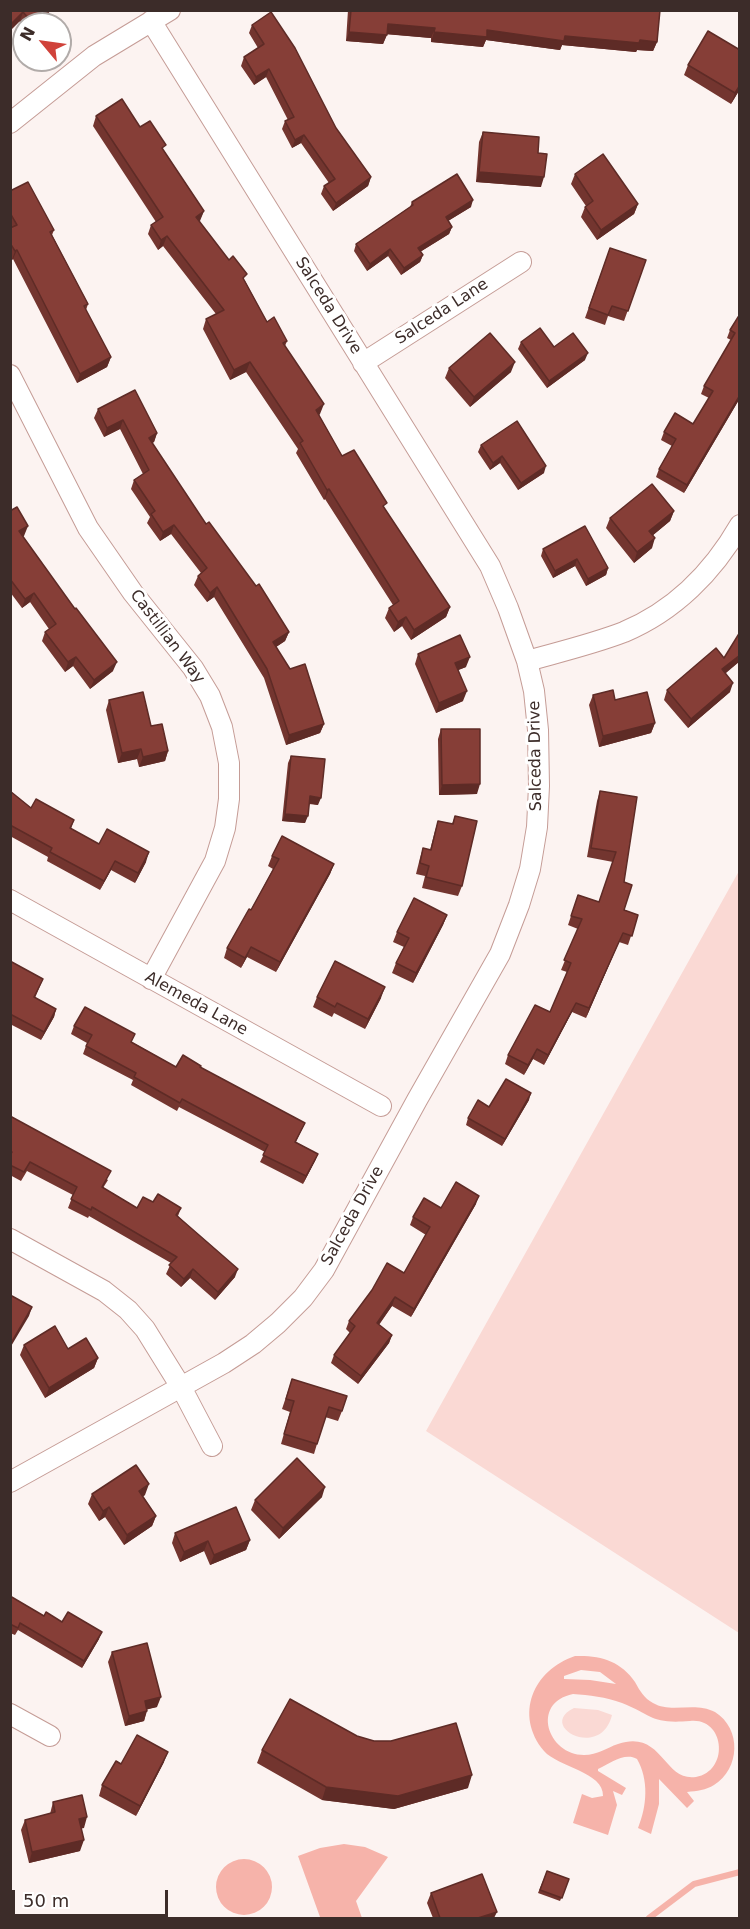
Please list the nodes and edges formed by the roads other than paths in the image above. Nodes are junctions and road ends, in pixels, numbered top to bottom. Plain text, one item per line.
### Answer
1 (170, 10) edge
2 (152, 21) junction
3 (10, 123) edge
4 (521, 262) dead end
5 (363, 363) junction
6 (10, 375) edge
7 (740, 525) edge
8 (527, 662) junction
9 (10, 900) edge
10 (151, 979) junction
11 (381, 1106) dead end
12 (10, 1239) edge
13 (181, 1387) junction
14 (212, 1446) dead end
15 (10, 1482) edge
16 (10, 1714) edge
17 (50, 1736) dead end

1 - 2 street
2 - 3 street
2 - 5 street, Salceda Drive
4 - 5 street, Salceda Lane
5 - 8 street, Salceda Drive
6 - 10 street, Castillian Way
7 - 8 street
8 - 13 street, Salceda Drive
9 - 10 street, Alemeda Lane
10 - 11 street, Alemeda Lane
12 - 13 street
13 - 14 street
13 - 15 street, Salceda Drive
16 - 17 street

